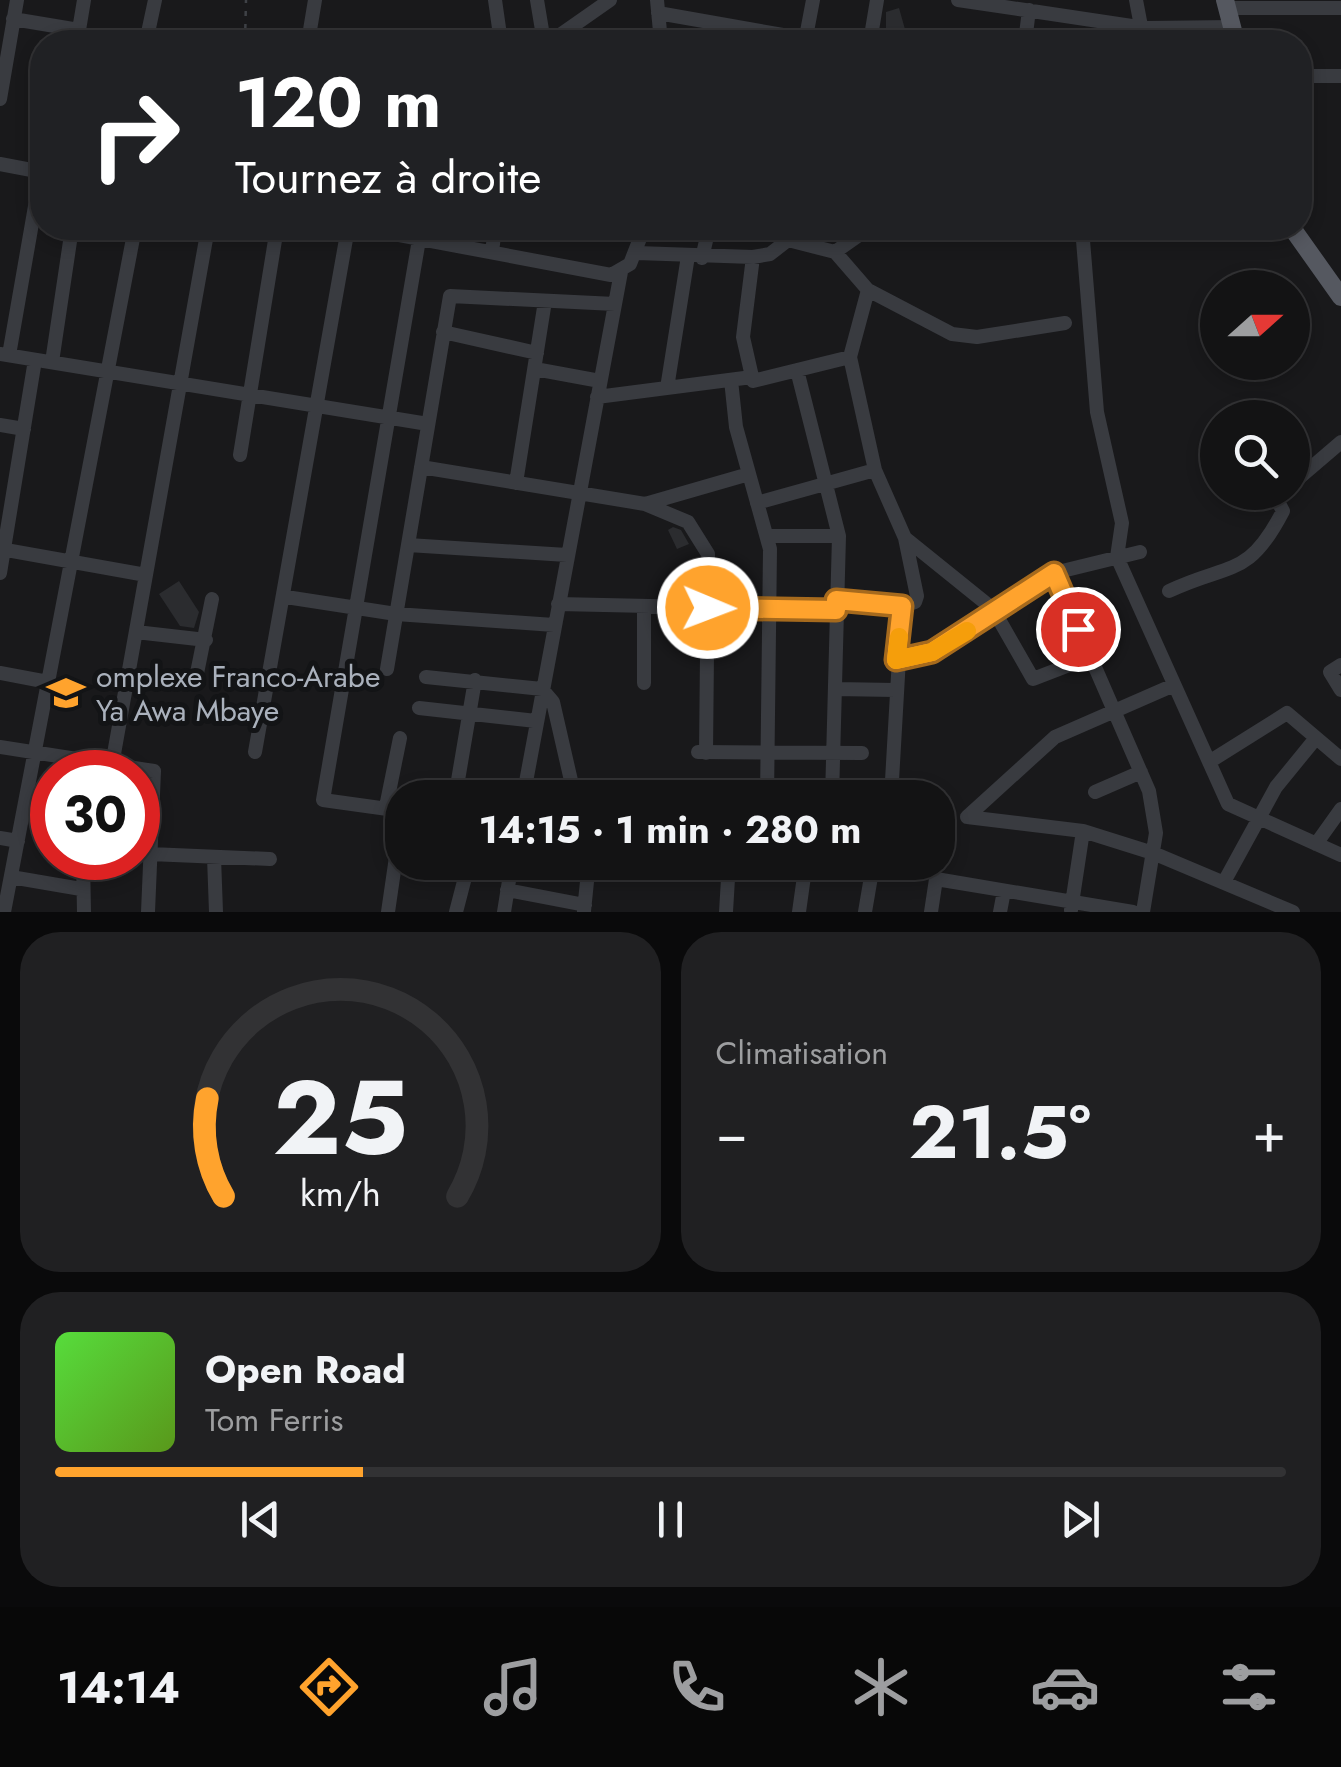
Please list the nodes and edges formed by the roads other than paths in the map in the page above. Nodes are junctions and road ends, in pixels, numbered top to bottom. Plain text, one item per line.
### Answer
1 (16, 0) edge
2 (84, 0) edge
3 (155, 0) edge
4 (315, 0) edge
5 (494, 0) edge
6 (537, 0) edge
7 (813, 0) edge
8 (877, 0) edge
9 (958, 0) edge
10 (1136, 0) edge
11 (602, 2) edge
12 (658, 6) edge
13 (1341, 8) edge
14 (1029, 10) junction
15 (1230, 19) edge
16 (8, 28) edge
17 (79, 30) edge
18 (149, 30) edge
19 (310, 30) edge
20 (499, 30) edge
21 (544, 30) edge
22 (564, 30) edge
23 (759, 30) edge
24 (808, 30) edge
25 (872, 30) edge
26 (1026, 30) edge
27 (1118, 30) edge
28 (1144, 30) edge
29 (1175, 30) edge
30 (1312, 76) edge
31 (1341, 76) edge
32 (0, 99) edge
33 (0, 164) edge
34 (30, 170) edge
35 (30, 229) edge
36 (70, 240) edge
37 (132, 240) edge
38 (206, 240) edge
39 (275, 240) edge
40 (346, 240) edge
41 (419, 240) edge
42 (447, 240) edge
43 (494, 240) edge
44 (641, 240) edge
45 (703, 240) edge
46 (781, 240) edge
47 (802, 240) edge
48 (852, 240) edge
49 (1083, 240) edge
50 (1301, 240) edge
51 (492, 252) junction
52 (835, 252) junction
53 (637, 253) junction
54 (695, 257) junction
55 (753, 257) junction
56 (621, 272) junction
57 (868, 290) junction
58 (1341, 297) edge
59 (545, 300) junction
60 (615, 304) junction
61 (1066, 323) dead end
62 (444, 332) junction
63 (4, 354) edge
64 (850, 356) junction
65 (35, 360) junction
66 (536, 361) junction
67 (52, 362) junction
68 (797, 370) junction
69 (107, 371) junction
70 (752, 377) junction
71 (730, 380) junction
72 (600, 381) junction
73 (180, 384) junction
74 (666, 388) junction
75 (249, 395) junction
76 (597, 397) junction
77 (318, 406) junction
78 (388, 418) junction
79 (428, 424) junction
80 (0, 425) edge
81 (24, 429) junction
82 (1341, 442) edge
83 (240, 455) dead end
84 (421, 467) junction
85 (1310, 469) edge
86 (875, 470) junction
87 (748, 474) junction
88 (8, 477) edge
89 (516, 482) junction
90 (826, 485) junction
91 (579, 493) junction
92 (757, 503) junction
93 (645, 504) junction
94 (1282, 510) edge
95 (767, 536) junction
96 (839, 536) junction
97 (905, 538) junction
98 (408, 546) junction
99 (2, 549) edge
100 (1140, 552) dead end
101 (567, 555) junction
102 (1117, 557) junction
103 (71, 561) junction
104 (0, 573) edge
105 (1054, 573) junction
106 (146, 575) junction
107 (1169, 591) dead end
108 (286, 597) junction
109 (212, 599) dead end
110 (558, 604) junction
111 (836, 605) junction
112 (644, 606) junction
113 (902, 606) junction
114 (352, 607) junction
115 (708, 608) junction
116 (770, 609) junction
117 (994, 610) junction
118 (396, 614) junction
119 (554, 625) junction
120 (136, 632) junction
121 (206, 640) junction
122 (1090, 657) junction
123 (896, 660) junction
124 (1341, 665) edge
125 (387, 670) dead end
126 (0, 673) edge
127 (426, 677) dead end
128 (475, 680) junction
129 (48, 682) junction
130 (195, 683) dead end
131 (644, 683) dead end
132 (1174, 685) junction
133 (542, 689) junction
134 (835, 689) junction
135 (896, 690) junction
136 (1341, 690) edge
137 (419, 708) dead end
138 (469, 711) junction
139 (1114, 711) junction
140 (536, 721) junction
141 (400, 738) dead end
142 (1316, 738) junction
143 (0, 747) edge
144 (35, 750) edge
145 (115, 750) edge
146 (256, 752) dead end
147 (30, 753) edge
148 (834, 753) junction
149 (862, 753) dead end
150 (768, 754) junction
151 (1341, 759) edge
152 (1209, 762) junction
153 (1140, 772) junction
154 (30, 776) edge
155 (392, 780) edge
156 (457, 780) edge
157 (526, 780) edge
158 (571, 780) edge
159 (767, 780) edge
160 (833, 780) edge
161 (892, 780) edge
162 (1095, 792) dead end
163 (385, 808) edge
164 (1340, 813) edge
165 (1259, 820) junction
166 (1083, 831) junction
167 (0, 838) edge
168 (18, 841) junction
169 (1316, 844) junction
170 (1152, 852) junction
171 (160, 854) edge
172 (1341, 855) edge
173 (214, 857) junction
174 (270, 859) dead end
175 (11, 877) junction
176 (82, 880) edge
177 (149, 880) edge
178 (393, 880) edge
179 (464, 880) edge
180 (509, 880) edge
181 (587, 880) edge
182 (729, 880) edge
183 (803, 880) edge
184 (870, 880) edge
185 (1224, 882) junction
186 (81, 888) junction
187 (507, 890) junction
188 (1004, 891) junction
189 (729, 896) junction
190 (1072, 907) edge
191 (584, 909) edge
192 (4, 912) edge
193 (84, 912) edge
194 (148, 912) edge
195 (216, 912) edge
196 (388, 912) edge
197 (456, 912) edge
198 (504, 912) edge
199 (715, 912) edge
200 (726, 912) edge
201 (736, 912) edge
202 (798, 912) edge
203 (865, 912) edge
204 (931, 912) edge
205 (1000, 912) edge
206 (1133, 912) edge
207 (1144, 912) edge
208 (1293, 912) edge

1 - 16 street
2 - 17 street
3 - 18 street
4 - 19 street
5 - 20 street
6 - 21 street
7 - 24 street
8 - 25 street
9 - 14 street
10 - 28 street
11 - 22 street
12 - 23 street
13 - 15 street
14 - 26 street
14 - 27 street
15 - 29 street
16 - 32 street
30 - 31 street
33 - 34 street
35 - 63 street
36 - 67 street
37 - 69 street
38 - 73 street
39 - 75 street
40 - 77 street
41 - 78 street
42 - 51 street
43 - 51 street
44 - 53 street
45 - 54 street
46 - 55 street
47 - 52 street
48 - 52 street
49 - 102 street
50 - 58 main road
51 - 56 street
52 - 57 street
53 - 54 street
53 - 56 street
54 - 55 street
54 - 74 street
55 - 70 street
56 - 60 street
57 - 61 street
57 - 64 street
59 - 60 street
59 - 62 street
59 - 66 street
60 - 72 street
62 - 66 street
62 - 79 street
63 - 65 street
64 - 68 street
64 - 86 street
65 - 67 street
65 - 81 street
66 - 72 street
66 - 89 street
67 - 69 street
68 - 70 street
68 - 90 street
69 - 73 street
69 - 103 street
70 - 71 street
71 - 74 street
71 - 87 street
72 - 76 street
73 - 75 street
73 - 106 street
74 - 76 street
75 - 77 street
75 - 83 street
76 - 91 street
77 - 78 street
77 - 108 street
78 - 79 street
78 - 114 street
79 - 84 street
80 - 81 street
81 - 88 street
82 - 85 street
84 - 89 street
84 - 98 street
86 - 90 street
86 - 97 street
87 - 92 street
87 - 93 street
88 - 99 street
89 - 91 street
90 - 92 street
90 - 96 street
91 - 93 street
91 - 101 street
92 - 95 street
93 - 115 street
94 - 107 street
95 - 96 street
95 - 116 street
96 - 111 street
97 - 113 street
97 - 117 street
98 - 101 street
98 - 118 street
99 - 103 street
99 - 104 street
100 - 102 street
101 - 110 street
102 - 105 street
102 - 132 street
103 - 106 street
103 - 129 street
105 - 117 street
105 - 122 street
106 - 120 street
108 - 114 street
108 - 146 street
109 - 121 street
110 - 112 street
110 - 119 street
111 - 113 street
111 - 116 street
111 - 134 street
112 - 115 street
112 - 131 street
113 - 123 street
114 - 118 street
114 - 163 street
115 - 116 street
115 - 150 street
116 - 150 street
117 - 122 street
117 - 123 street
118 - 119 street
118 - 125 street
119 - 133 street
120 - 121 street
120 - 145 street
121 - 130 street
122 - 139 street
123 - 135 street
124 - 136 street
126 - 129 street
127 - 128 street
128 - 133 street
128 - 138 street
129 - 144 street
132 - 139 street
132 - 152 street
133 - 140 street
133 - 158 street
134 - 135 street
134 - 148 street
135 - 161 street
137 - 138 street
138 - 140 street
138 - 156 street
139 - 153 street
139 - 166 street
140 - 157 street
141 - 155 street
142 - 151 street
142 - 152 street
142 - 165 street
143 - 147 street
148 - 149 street
148 - 150 street
148 - 160 street
150 - 159 street
152 - 165 street
153 - 162 street
153 - 170 street
154 - 168 street
164 - 169 street
165 - 169 street
165 - 185 street
166 - 170 street
166 - 190 street
167 - 168 street
168 - 175 street
169 - 172 street
170 - 185 street
170 - 207 street
171 - 173 street
173 - 174 street
173 - 195 street
175 - 186 street
175 - 192 street
176 - 186 street
177 - 194 street
178 - 196 street
179 - 197 street
180 - 187 street
181 - 191 street
182 - 189 street
183 - 202 street
184 - 203 street
185 - 208 street
186 - 193 street
187 - 191 street
187 - 198 street
188 - 190 street
188 - 204 street
188 - 205 street
189 - 199 street
189 - 200 street
189 - 201 street
190 - 206 street

